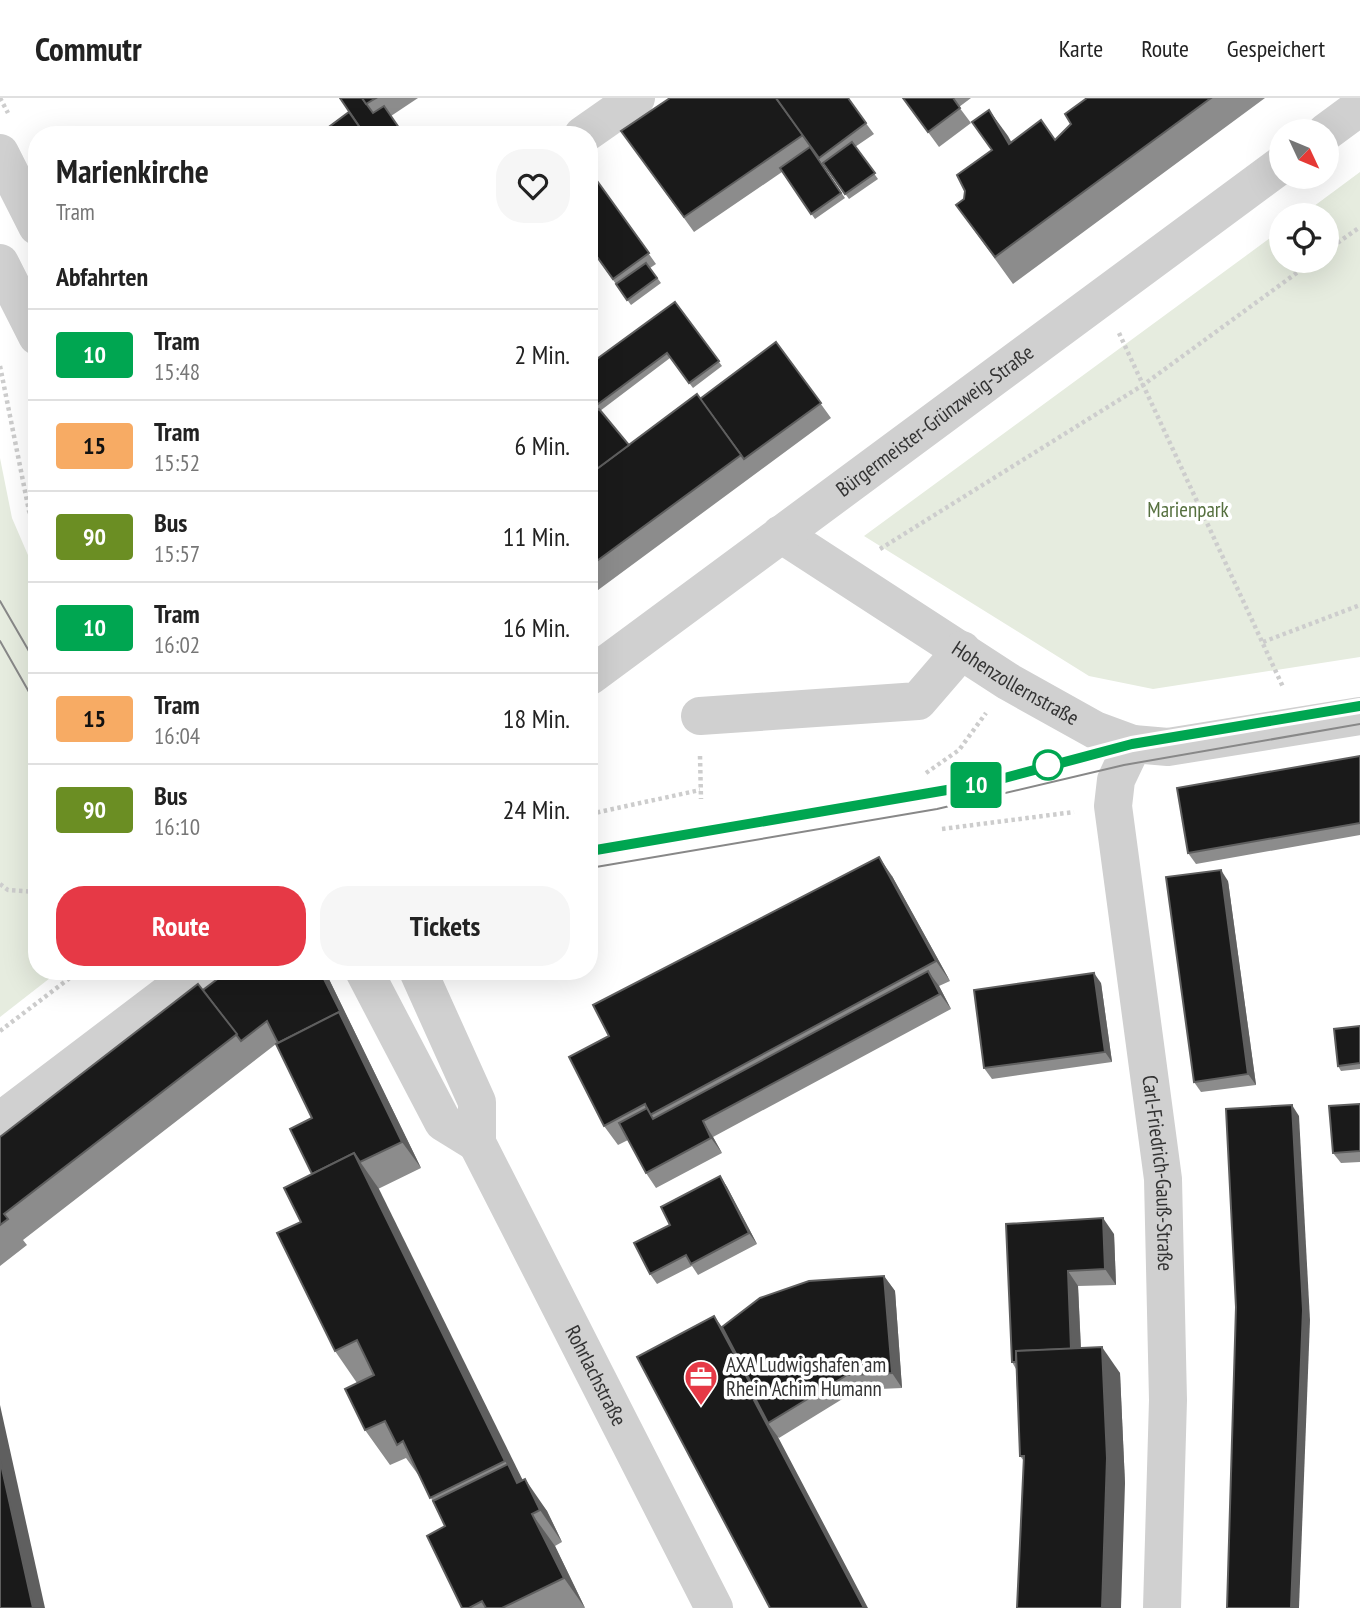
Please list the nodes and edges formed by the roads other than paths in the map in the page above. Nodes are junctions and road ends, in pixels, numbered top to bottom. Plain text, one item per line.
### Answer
1 (636, 98) edge
2 (1360, 107) edge
3 (1339, 122) edge
4 (596, 126) edge
5 (0, 153) edge
6 (1269, 174) edge
7 (28, 208) edge
8 (0, 263) edge
9 (28, 318) edge
10 (781, 534) junction
11 (962, 650) junction
12 (598, 670) edge
13 (700, 716) dead end
14 (1360, 716) edge
15 (1132, 744) junction
16 (186, 980) edge
17 (369, 980) edge
18 (422, 980) edge
19 (0, 1121) edge
20 (477, 1143) junction
21 (714, 1608) edge
22 (1162, 1608) edge

1 - 4 street
2 - 3 street
5 - 7 street
6 - 10 street, Bürgermeister-Grünzweig-Straße
8 - 9 street
10 - 11 street, Hohenzollernstraße
10 - 12 street, Bürgermeister-Grünzweig-Straße
11 - 13 street
11 - 15 street, Hohenzollernstraße
14 - 15 street, Hohenzollernstraße
15 - 22 street, Carl-Friedrich-Gauß-Straße
16 - 19 street
17 - 20 street
18 - 20 street, Rohrlachstraße
20 - 21 street, Rohrlachstraße

